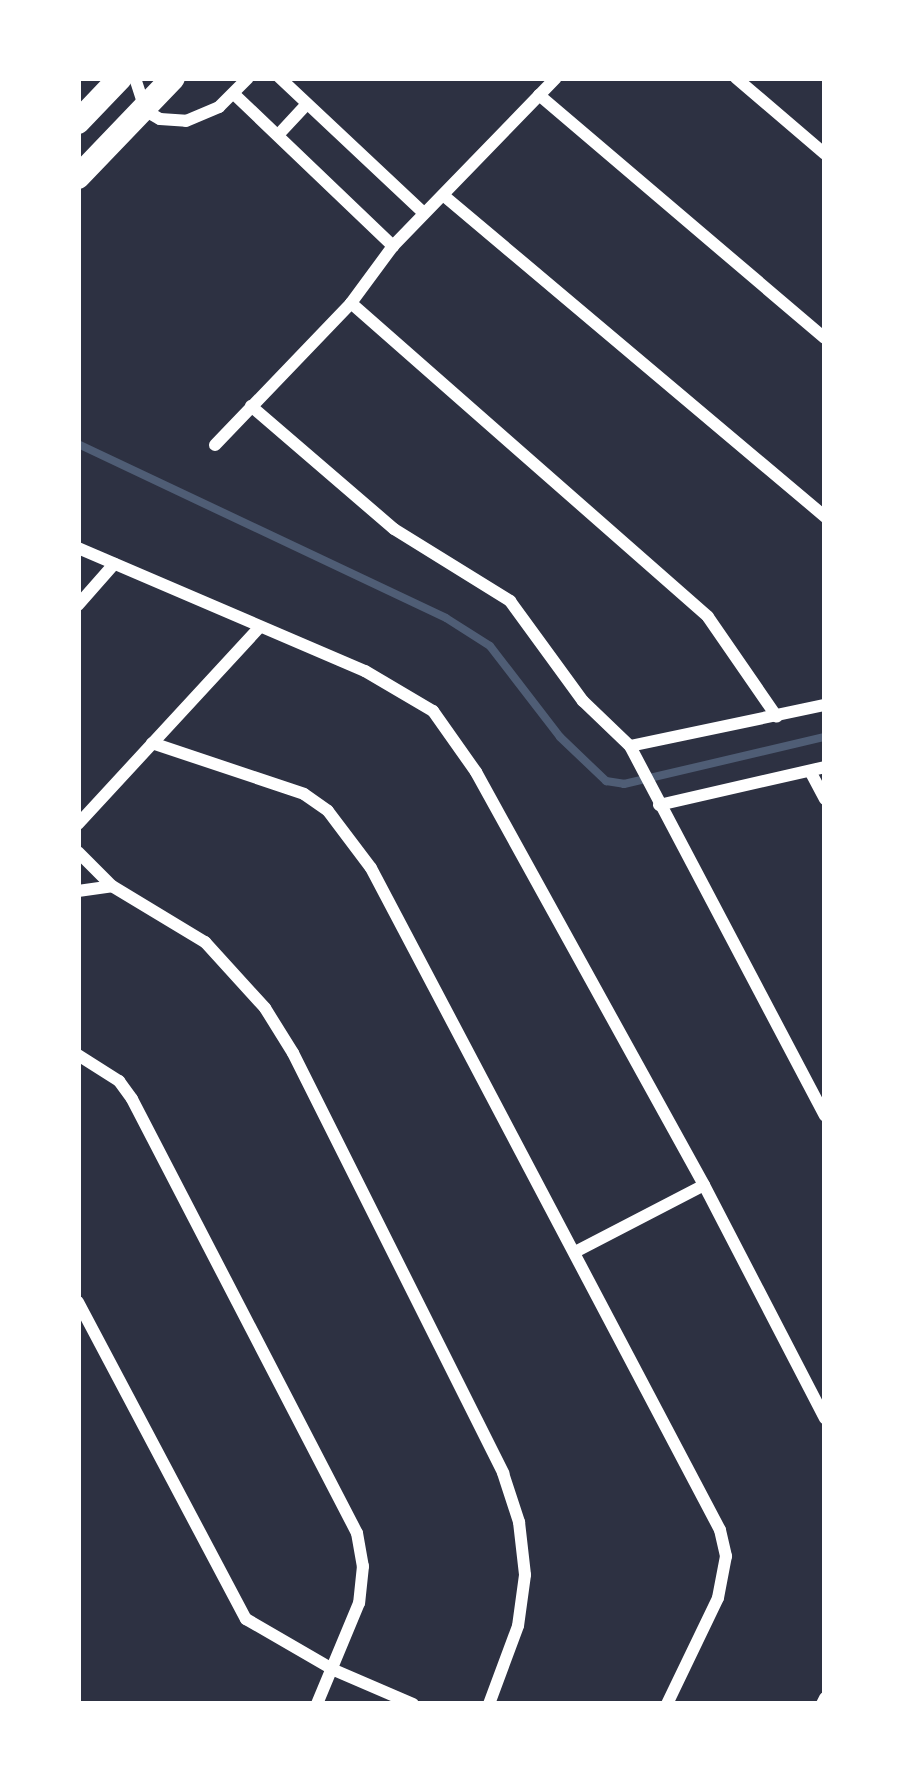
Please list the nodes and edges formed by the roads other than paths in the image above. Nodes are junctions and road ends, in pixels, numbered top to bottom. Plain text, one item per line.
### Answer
1 (120, 78) edge
2 (135, 78) edge
3 (172, 78) edge
4 (248, 78) edge
5 (280, 78) edge
6 (556, 78) edge
7 (736, 78) edge
8 (235, 95) junction
9 (539, 95) junction
10 (305, 106) junction
11 (144, 108) junction
12 (78, 122) edge
13 (279, 134) junction
14 (825, 154) edge
15 (78, 176) edge
16 (443, 195) junction
17 (424, 213) junction
18 (392, 245) junction
19 (352, 303) junction
20 (825, 338) edge
21 (251, 406) junction
22 (214, 445) dead end
23 (825, 517) edge
24 (78, 548) edge
25 (114, 564) junction
26 (78, 605) edge
27 (260, 627) junction
28 (825, 705) edge
29 (777, 717) junction
30 (152, 743) junction
31 (631, 749) junction
32 (825, 767) edge
33 (810, 771) junction
34 (825, 799) edge
35 (657, 802) junction
36 (78, 824) edge
37 (78, 852) edge
38 (112, 886) junction
39 (78, 891) edge
40 (78, 1055) edge
41 (825, 1116) edge
42 (704, 1185) junction
43 (575, 1252) junction
44 (78, 1302) edge
45 (825, 1418) edge
46 (334, 1670) junction
47 (317, 1704) edge
48 (413, 1704) edge
49 (489, 1704) edge
50 (667, 1704) edge

1 - 12 main road
2 - 11 street
3 - 11 main road
4 - 8 street
5 - 10 street
6 - 9 street
7 - 14 street
8 - 11 street
8 - 13 street
9 - 16 street
9 - 20 street
10 - 13 street
10 - 17 street
11 - 15 main road
13 - 18 street
16 - 17 street
16 - 23 street
17 - 18 street
18 - 19 street
19 - 21 street
19 - 29 street
21 - 22 street
21 - 31 street
24 - 25 street
25 - 26 street
25 - 27 street
27 - 30 street
27 - 42 street
28 - 29 street
29 - 31 street
30 - 36 street
30 - 43 street
31 - 35 street
32 - 33 street
33 - 34 street
33 - 35 street
35 - 41 street
37 - 38 street
38 - 39 street
38 - 49 street
40 - 46 street
42 - 43 street
42 - 45 street
43 - 50 street
44 - 46 street
46 - 47 street
46 - 48 street

